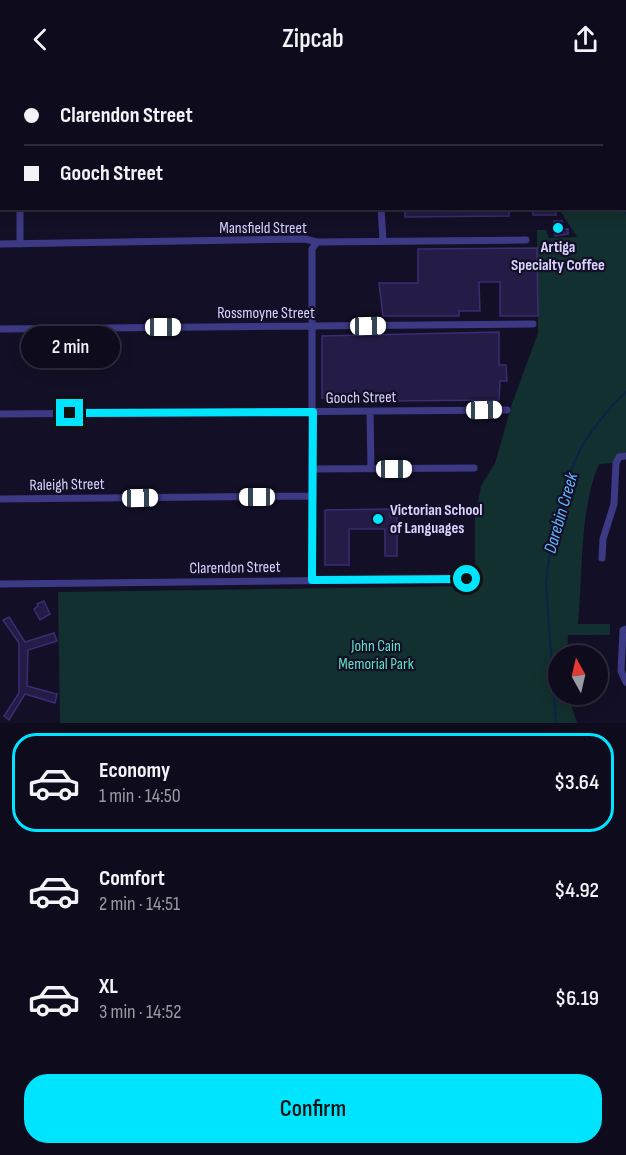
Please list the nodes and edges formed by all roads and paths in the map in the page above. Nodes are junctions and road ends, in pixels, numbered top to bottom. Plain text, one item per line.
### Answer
1 (20, 210) edge
2 (381, 210) edge
3 (526, 240) dead end
4 (317, 242) junction
5 (383, 242) junction
6 (0, 244) edge
7 (20, 244) junction
8 (532, 324) dead end
9 (312, 326) junction
10 (0, 329) edge
11 (507, 410) dead end
12 (313, 412) junction
13 (370, 412) junction
14 (0, 414) edge
15 (626, 456) edge
16 (474, 468) dead end
17 (313, 469) junction
18 (370, 469) junction
19 (313, 496) junction
20 (0, 499) edge
21 (602, 558) dead end
22 (470, 579) dead end
23 (312, 580) junction
24 (0, 584) edge
25 (625, 630) edge
26 (626, 682) edge

1 - 7 street
2 - 5 street
3 - 5 street, Mansfield Street
4 - 5 street, Mansfield Street
4 - 7 street, Mansfield Street
4 - 9 street
6 - 7 street, Mansfield Street
8 - 9 street, Rossmoyne Street
9 - 10 street, Rossmoyne Street
9 - 12 street
11 - 13 street, Gooch Street
12 - 13 street, Gooch Street
12 - 14 street, Gooch Street
12 - 17 street
13 - 18 street
15 - 21 street
16 - 18 street
17 - 18 street
17 - 19 street
19 - 20 street, Raleigh Street
19 - 23 street
22 - 23 street, Clarendon Street
23 - 24 street, Clarendon Street
25 - 26 street

